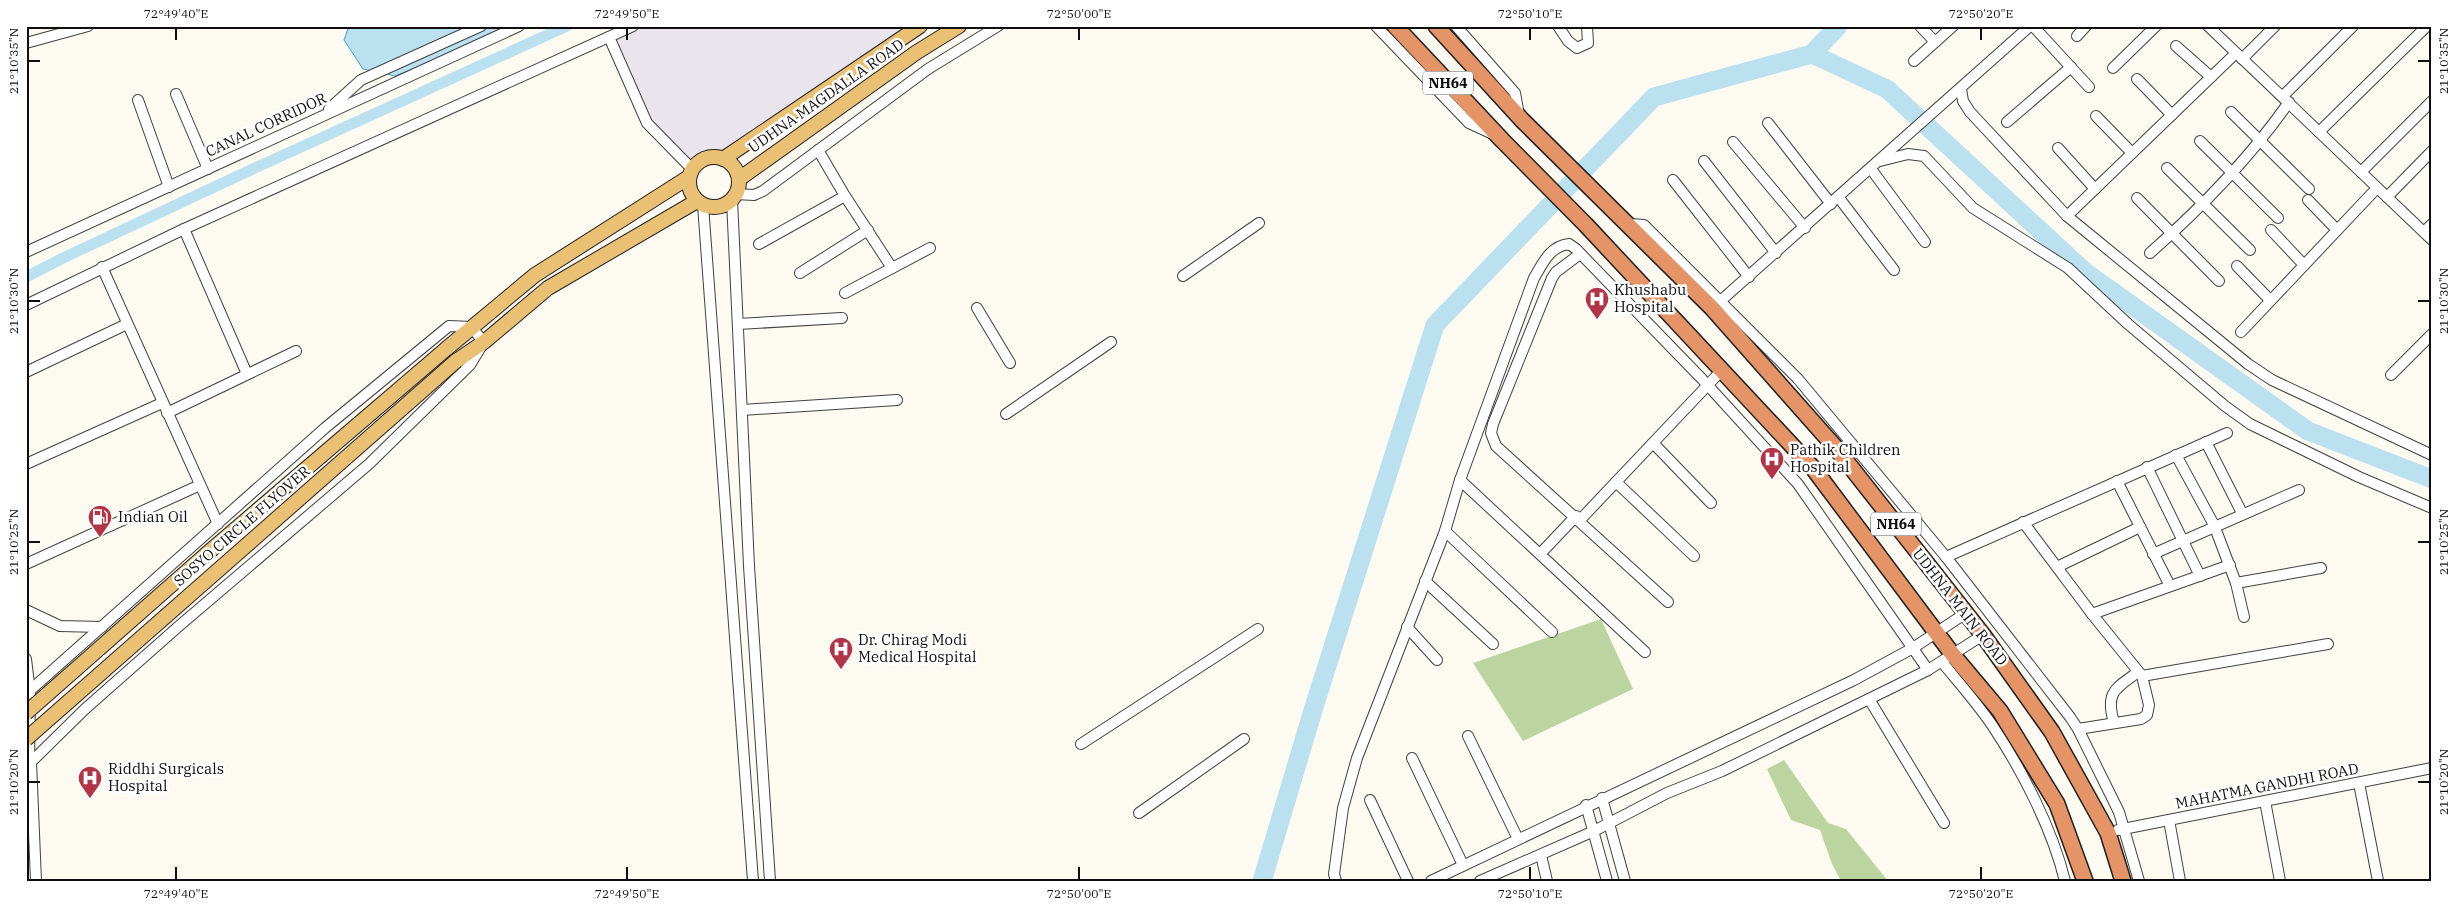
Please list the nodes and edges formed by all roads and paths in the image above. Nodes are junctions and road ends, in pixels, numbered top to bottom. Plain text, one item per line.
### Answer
1 (88, 26) edge
2 (481, 26) edge
3 (520, 26) edge
4 (633, 26) edge
5 (920, 26) edge
6 (959, 26) edge
7 (998, 26) edge
8 (1376, 26) edge
9 (1395, 26) edge
10 (1436, 26) edge
11 (1456, 26) edge
12 (1558, 26) edge
13 (1587, 26) edge
14 (1920, 26) edge
15 (1953, 26) edge
16 (2031, 26) edge
17 (2086, 26) edge
18 (2156, 26) edge
19 (2208, 26) edge
20 (2275, 26) edge
21 (2353, 26) edge
22 (2427, 26) edge
23 (2077, 36) dead end
24 (608, 37) junction
25 (26, 42) edge
26 (1935, 42) junction
27 (2176, 46) dead end
28 (2239, 56) junction
29 (1914, 62) dead end
30 (2071, 67) junction
31 (2112, 68) dead end
32 (2210, 77) junction
33 (2137, 79) dead end
34 (2089, 87) dead end
35 (1958, 92) junction
36 (176, 94) dead end
37 (2286, 99) junction
38 (138, 100) dead end
39 (2432, 101) edge
40 (2231, 112) dead end
41 (323, 115) junction
42 (2172, 115) junction
43 (2096, 116) dead end
44 (1520, 118) junction
45 (2007, 122) dead end
46 (1768, 123) dead end
47 (2318, 132) junction
48 (1500, 138) junction
49 (2200, 141) dead end
50 (1733, 142) dead end
51 (2261, 142) junction
52 (2058, 148) dead end
53 (818, 150) junction
54 (2432, 151) edge
55 (2132, 153) junction
56 (723, 159) junction
57 (1704, 161) dead end
58 (1880, 161) junction
59 (208, 168) junction
60 (2167, 168) dead end
61 (1871, 169) junction
62 (2232, 172) junction
63 (2361, 172) junction
64 (691, 173) junction
65 (739, 179) junction
66 (1673, 180) dead end
67 (170, 186) junction
68 (2377, 188) junction
69 (2095, 189) junction
70 (845, 196) junction
71 (734, 197) junction
72 (2387, 197) junction
73 (2137, 198) dead end
74 (1835, 201) junction
75 (2202, 202) junction
76 (700, 203) junction
77 (2067, 216) junction
78 (2278, 218) dead end
79 (1259, 223) dead end
80 (2432, 224) edge
81 (1805, 228) junction
82 (184, 229) junction
83 (868, 230) junction
84 (2271, 230) dead end
85 (2337, 230) junction
86 (2424, 232) junction
87 (2172, 233) junction
88 (2432, 240) edge
89 (1925, 242) dead end
90 (759, 244) dead end
91 (930, 248) dead end
92 (2250, 250) dead end
93 (26, 252) edge
94 (1776, 253) junction
95 (2150, 253) dead end
96 (1580, 254) junction
97 (2304, 265) junction
98 (2237, 266) dead end
99 (102, 267) junction
100 (892, 268) junction
101 (1894, 270) dead end
102 (800, 274) dead end
103 (1183, 276) dead end
104 (1749, 277) junction
105 (2219, 281) dead end
106 (845, 293) dead end
107 (2270, 300) junction
108 (1717, 304) junction
109 (26, 305) edge
110 (977, 308) dead end
111 (842, 318) dead end
112 (127, 324) junction
113 (738, 324) junction
114 (471, 327) junction
115 (2240, 332) dead end
116 (2432, 334) edge
117 (484, 342) junction
118 (1112, 342) dead end
119 (296, 350) dead end
120 (1010, 363) dead end
121 (1722, 370) junction
122 (26, 372) edge
123 (247, 374) junction
124 (2391, 375) dead end
125 (1707, 384) junction
126 (896, 400) dead end
127 (162, 403) junction
128 (742, 410) junction
129 (167, 413) junction
130 (1006, 414) dead end
131 (2227, 433) dead end
132 (2206, 442) junction
133 (1652, 443) junction
134 (2176, 455) junction
135 (2432, 455) edge
136 (26, 464) edge
137 (2148, 467) junction
138 (1460, 480) junction
139 (2117, 481) junction
140 (1616, 482) junction
141 (200, 486) junction
142 (2298, 490) dead end
143 (1712, 503) dead end
144 (2432, 508) edge
145 (2242, 513) junction
146 (1578, 518) junction
147 (2023, 522) junction
148 (218, 524) junction
149 (2214, 525) junction
150 (2140, 527) junction
151 (1445, 531) junction
152 (2184, 540) junction
153 (1540, 554) junction
154 (2153, 554) junction
155 (1694, 556) dead end
156 (1946, 557) junction
157 (26, 564) edge
158 (2230, 565) junction
159 (2057, 567) junction
160 (2322, 568) dead end
161 (2200, 576) junction
162 (1426, 580) junction
163 (2236, 584) junction
164 (2170, 586) junction
165 (1668, 602) dead end
166 (26, 610) edge
167 (1966, 613) junction
168 (2092, 614) junction
169 (2244, 617) dead end
170 (102, 627) junction
171 (1407, 627) junction
172 (1258, 629) dead end
173 (1552, 632) dead end
174 (1937, 633) junction
175 (1983, 635) junction
176 (1493, 644) dead end
177 (2328, 644) dead end
178 (1913, 648) junction
179 (1645, 652) dead end
180 (1947, 658) junction
181 (26, 659) edge
182 (1437, 660) dead end
183 (1928, 670) junction
184 (2140, 674) junction
185 (28, 693) edge
186 (1869, 699) junction
187 (26, 713) edge
188 (2114, 723) junction
189 (2078, 729) junction
190 (1468, 736) dead end
191 (26, 739) edge
192 (1244, 739) dead end
193 (1081, 744) dead end
194 (1412, 758) dead end
195 (28, 764) edge
196 (2432, 768) edge
197 (2359, 783) junction
198 (1602, 798) junction
199 (1370, 800) dead end
200 (2265, 801) junction
201 (1586, 805) junction
202 (1139, 813) dead end
203 (2169, 820) junction
204 (1610, 823) junction
205 (1944, 823) dead end
206 (2124, 829) junction
207 (1594, 831) junction
208 (2108, 832) junction
209 (1518, 839) junction
210 (1541, 855) junction
211 (1463, 865) junction
212 (36, 881) edge
213 (753, 881) edge
214 (770, 881) edge
215 (1336, 881) edge
216 (1408, 881) edge
217 (1431, 881) edge
218 (1480, 881) edge
219 (1548, 881) edge
220 (1607, 881) edge
221 (1624, 881) edge
222 (2064, 881) edge
223 (2085, 881) edge
224 (2123, 881) edge
225 (2139, 881) edge
226 (2180, 881) edge
227 (2280, 881) edge
228 (2378, 881) edge

1 - 25 street
2 - 41 street
3 - 41 street, CANAL CORRIDOR
4 - 24 street
5 - 56 main road
6 - 65 main road, UDHNA MAGDALLA ROAD
7 - 53 street
8 - 48 street
9 - 48 highway, NH64
10 - 44 highway, NH64
11 - 44 street
12 - 13 street
14 - 26 street
15 - 26 street
16 - 30 street
16 - 35 street
17 - 23 street
18 - 31 street
19 - 28 street
20 - 28 street
21 - 37 street
22 - 47 street
24 - 64 street
24 - 82 street
26 - 29 street
27 - 32 street
28 - 32 street
28 - 37 street
30 - 34 street
30 - 45 street
32 - 42 street
33 - 42 street
35 - 58 street
35 - 77 street
36 - 59 street
37 - 47 street
37 - 51 street
38 - 67 street
39 - 63 street
40 - 51 street
41 - 59 street, CANAL CORRIDOR
42 - 55 street
43 - 55 street
44 - 108 highway, UDHNA MAIN ROAD / NH64
46 - 74 street
47 - 63 street
48 - 121 highway, NH64
49 - 62 street
50 - 81 street
51 - 62 street
51 - 85 street
52 - 69 street
53 - 70 street
53 - 71 street
54 - 72 street
55 - 69 street
56 - 64 main road
56 - 65 main road
57 - 94 street
58 - 61 street
58 - 144 street
59 - 67 street, CANAL CORRIDOR
60 - 75 street
61 - 74 street
61 - 89 street
62 - 75 street
62 - 78 street
63 - 68 street
64 - 76 main road
64 - 114 main road, SOSYO CIRCLE FLYOVER
65 - 71 main road
66 - 104 street
67 - 93 street, CANAL CORRIDOR
68 - 72 street
68 - 85 street
69 - 77 street
70 - 83 street
70 - 90 street
71 - 76 main road
71 - 113 street
72 - 86 street
73 - 87 street
74 - 81 street
74 - 101 street
75 - 87 street
75 - 92 street
76 - 117 main road
76 - 213 street
77 - 135 street
79 - 103 street
80 - 86 street
81 - 94 street
82 - 99 street
82 - 123 street
83 - 100 street
83 - 102 street
84 - 97 street
85 - 97 street
86 - 88 street
87 - 95 street
87 - 105 street
91 - 100 street
94 - 104 street
96 - 125 street
96 - 138 street
96 - 146 street
97 - 107 street
98 - 107 street
99 - 109 street
99 - 112 street
100 - 106 street
104 - 108 street
107 - 115 street
108 - 156 street
108 - 167 highway, UDHNA MAIN ROAD / NH64
110 - 120 street
111 - 113 street
112 - 122 street
112 - 127 street
113 - 128 street
114 - 117 street
114 - 148 street
114 - 187 main road, SOSYO CIRCLE FLYOVER, bridge
116 - 124 street
117 - 191 main road, SOSYO CIRCLE FLYOVER, bridge
117 - 195 street
118 - 130 street
119 - 123 street
121 - 125 street
121 - 174 highway, NH64
123 - 129 street
125 - 133 street
125 - 178 street
126 - 128 street
127 - 129 street
127 - 136 street
128 - 214 street
129 - 141 street
131 - 132 street
132 - 134 street
132 - 145 street
133 - 140 street
133 - 143 street
134 - 137 street
134 - 149 street
137 - 139 street
137 - 152 street
138 - 151 street
138 - 153 street
139 - 147 street
139 - 150 street
140 - 146 street
140 - 155 street
141 - 148 street
141 - 157 street
142 - 145 street
145 - 149 street
146 - 153 street
146 - 165 street
147 - 156 street
147 - 159 street
148 - 170 street
149 - 152 street
149 - 158 street
150 - 154 street
150 - 159 street
151 - 162 street
151 - 173 street
152 - 154 street
152 - 161 street
153 - 179 street
154 - 164 street
156 - 189 street
158 - 161 street
158 - 163 street
159 - 168 street
160 - 163 street
161 - 164 street
162 - 171 street
162 - 176 street
163 - 169 street
164 - 168 street
166 - 170 street
167 - 174 street
167 - 175 highway, UDHNA MAIN ROAD / NH64
168 - 184 street
170 - 185 street
171 - 182 street
171 - 215 street
172 - 193 street
174 - 178 street
174 - 180 highway, NH64
175 - 180 street
175 - 208 highway, UDHNA MAIN ROAD / NH64
177 - 184 street
178 - 183 street
178 - 198 street
180 - 183 street
180 - 222 street
180 - 223 highway, NH64
181 - 185 street
183 - 186 street
184 - 188 street
184 - 188 street
185 - 195 street
186 - 204 street
186 - 205 street
188 - 189 street
189 - 206 street
190 - 209 street
192 - 202 street
194 - 211 street
195 - 212 street
196 - 197 street, MAHATMA GANDHI ROAD
197 - 200 street, MAHATMA GANDHI ROAD
197 - 228 street
198 - 201 street
198 - 204 street
199 - 216 street
200 - 203 street, MAHATMA GANDHI ROAD
200 - 227 street
201 - 207 street
201 - 209 street
203 - 206 street, MAHATMA GANDHI ROAD
203 - 226 street
204 - 207 street
204 - 221 street
206 - 208 street, MAHATMA GANDHI ROAD
206 - 225 street
207 - 210 street
207 - 220 street
208 - 224 highway, UDHNA MAIN ROAD / NH64
209 - 211 street
210 - 218 street
210 - 219 street
211 - 217 street

